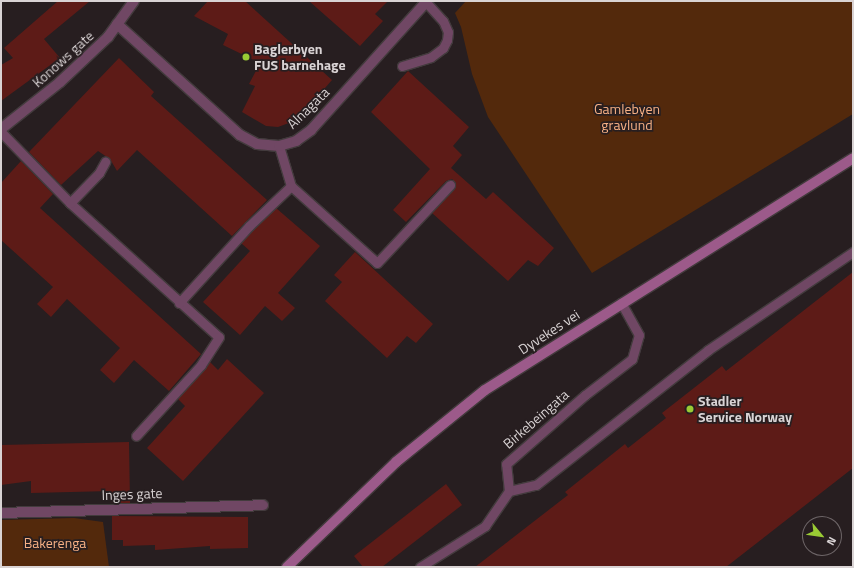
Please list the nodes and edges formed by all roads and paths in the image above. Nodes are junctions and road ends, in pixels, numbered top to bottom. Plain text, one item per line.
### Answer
1 (134, 1) edge
2 (426, 2) edge
3 (117, 24) junction
4 (402, 66) dead end
5 (1, 129) edge
6 (1, 132) edge
7 (279, 146) junction
8 (853, 158) edge
9 (106, 162) dead end
10 (450, 185) dead end
11 (292, 186) junction
12 (70, 203) junction
13 (853, 252) edge
14 (179, 303) junction
15 (621, 303) junction
16 (136, 436) dead end
17 (509, 491) junction
18 (263, 505) dead end
19 (1, 513) edge
20 (287, 567) edge
21 (420, 567) edge

1 - 3 street, Konows gate
2 - 4 lane
2 - 7 street, Alnagata
3 - 5 street, Konows gate
3 - 7 street, Alnagata
6 - 12 lane
7 - 11 lane
8 - 15 street, Dyvekes vei
9 - 12 lane
10 - 11 lane
11 - 14 lane
12 - 14 lane
13 - 17 lane
14 - 16 lane
15 - 17 lane, Birkebeingata
15 - 20 street, Dyvekes vei
17 - 21 lane
18 - 19 street, Inges gate

